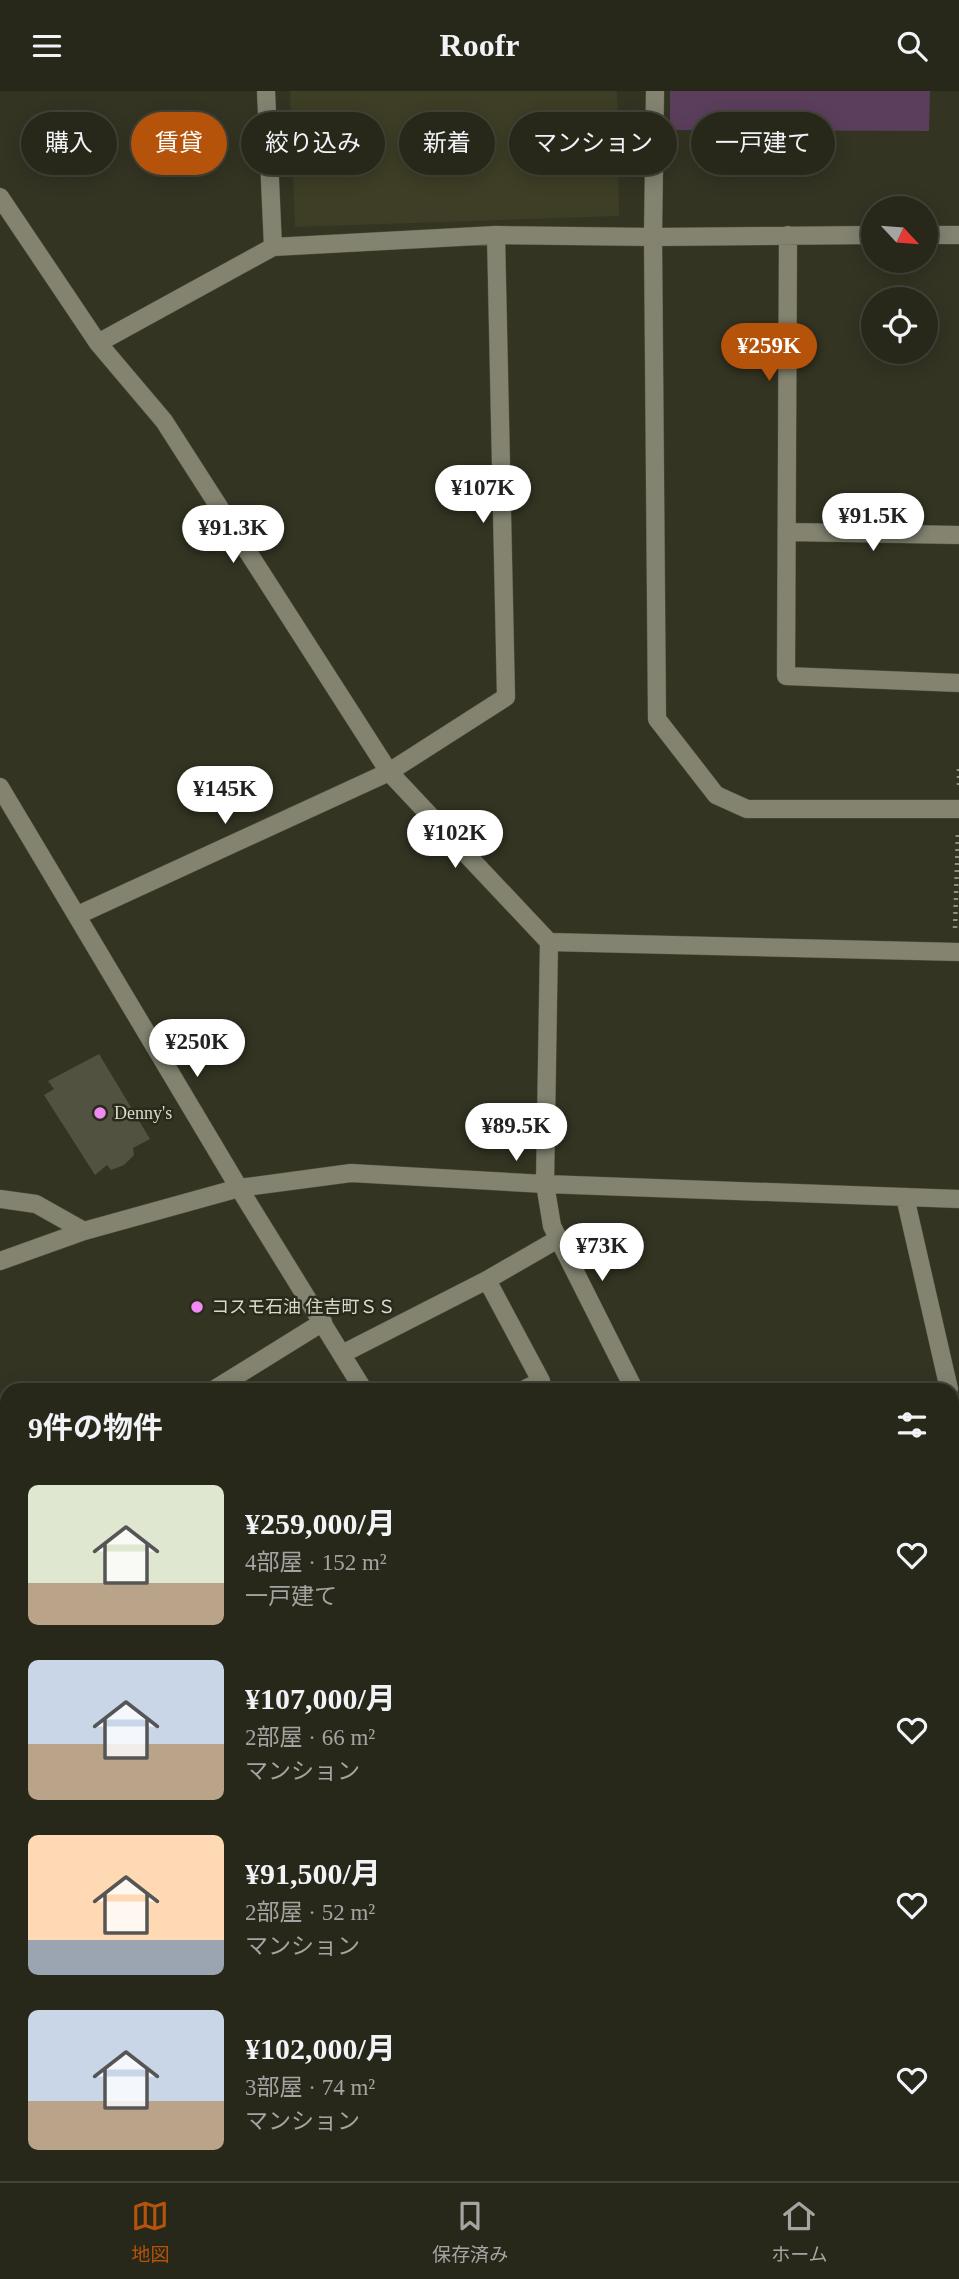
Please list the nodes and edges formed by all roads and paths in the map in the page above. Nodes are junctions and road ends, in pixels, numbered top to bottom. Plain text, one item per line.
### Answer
1 (266, 91) edge
2 (655, 91) edge
3 (0, 197) edge
4 (496, 235) junction
5 (788, 235) junction
6 (861, 235) edge
7 (938, 235) edge
8 (959, 235) edge
9 (653, 237) junction
10 (273, 247) junction
11 (97, 343) junction
12 (788, 532) junction
13 (959, 535) edge
14 (959, 683) edge
15 (959, 768) edge
16 (389, 772) junction
17 (0, 787) edge
18 (959, 809) edge
19 (78, 915) junction
20 (549, 942) junction
21 (956, 952) edge
22 (545, 1184) junction
23 (239, 1188) junction
24 (905, 1197) junction
25 (0, 1199) edge
26 (959, 1199) edge
27 (84, 1231) junction
28 (558, 1239) junction
29 (0, 1261) edge
30 (487, 1280) junction
31 (323, 1322) junction
32 (342, 1354) junction
33 (225, 1383) edge
34 (359, 1383) edge
35 (537, 1383) edge
36 (631, 1383) edge
37 (948, 1383) edge

1 - 10 street
2 - 9 street
3 - 11 street
4 - 9 street
4 - 10 street
4 - 16 street
5 - 6 street
5 - 9 street
5 - 12 street
7 - 8 street
9 - 18 street
10 - 11 street
11 - 16 street
12 - 13 street
12 - 14 street
15 - 18 path
16 - 19 street
16 - 20 street
17 - 19 street
18 - 21 path
19 - 23 street
20 - 21 street
20 - 22 street
22 - 23 street
22 - 24 street
22 - 28 street
23 - 27 street
23 - 31 street
24 - 26 street
24 - 37 street
25 - 27 street
27 - 29 street
28 - 30 street
28 - 36 street
30 - 32 street
30 - 35 street
31 - 32 street
31 - 33 street
32 - 34 street

